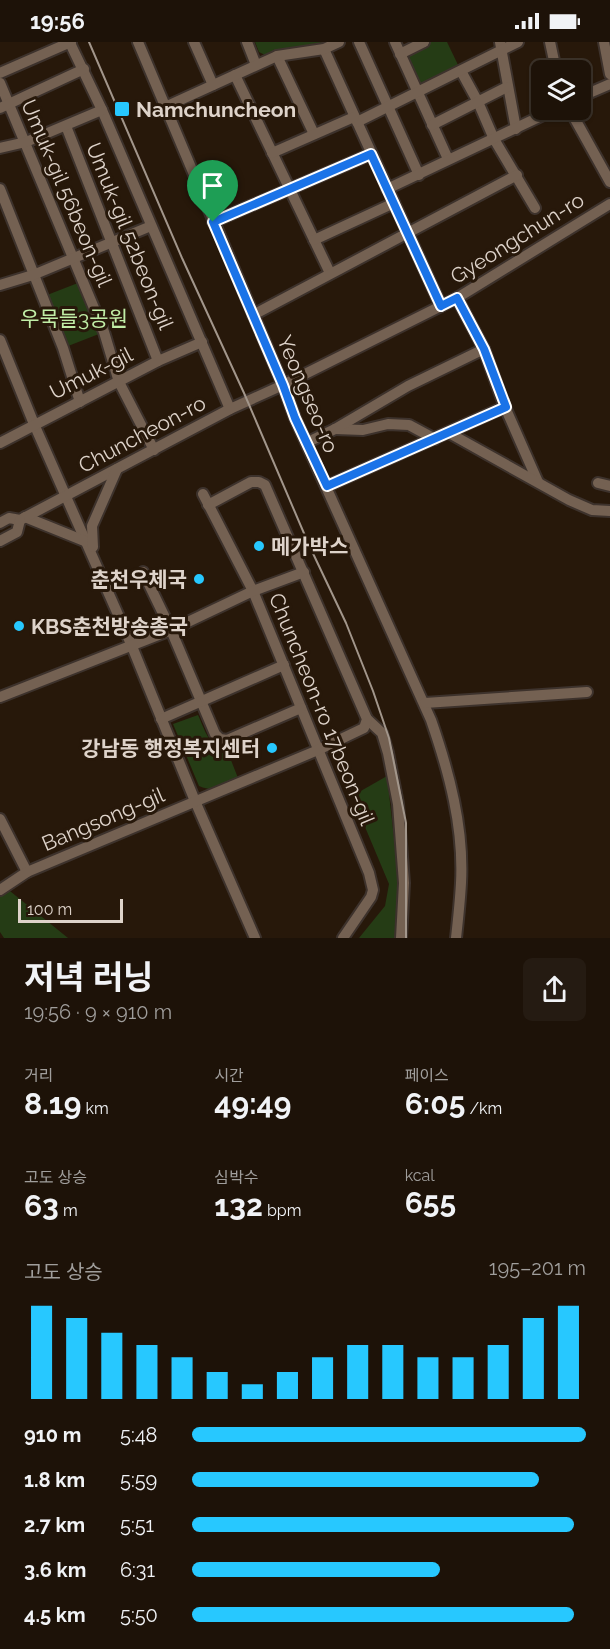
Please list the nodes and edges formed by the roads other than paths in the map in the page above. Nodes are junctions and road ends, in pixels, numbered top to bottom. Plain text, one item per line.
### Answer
1 (138, 42) edge
2 (247, 42) edge
3 (339, 42) edge
4 (359, 42) edge
5 (395, 42) edge
6 (424, 42) edge
7 (518, 42) edge
8 (550, 42) edge
9 (604, 42) edge
10 (70, 43) edge
11 (198, 43) edge
12 (501, 46) edge
13 (324, 49) junction
14 (400, 54) junction
15 (277, 56) junction
16 (554, 60) edge
17 (256, 65) junction
18 (84, 69) junction
19 (462, 70) junction
20 (0, 73) edge
21 (610, 74) edge
22 (235, 75) junction
23 (0, 83) edge
24 (610, 84) edge
25 (213, 85) junction
26 (507, 87) junction
27 (418, 91) junction
28 (591, 92) edge
29 (478, 102) junction
30 (5, 106) edge
31 (165, 107) junction
32 (388, 107) junction
33 (102, 110) junction
34 (356, 119) junction
35 (534, 120) edge
36 (576, 120) edge
37 (432, 125) junction
38 (66, 126) junction
39 (516, 129) junction
40 (314, 134) junction
41 (494, 139) junction
42 (26, 142) junction
43 (0, 148) edge
44 (272, 153) junction
45 (371, 154) junction
46 (448, 159) junction
47 (419, 175) junction
48 (516, 175) junction
49 (610, 182) edge
50 (0, 189) edge
51 (289, 189) junction
52 (387, 189) junction
53 (394, 203) junction
54 (610, 204) edge
55 (535, 208) dead end
56 (213, 222) junction
57 (151, 226) junction
58 (407, 232) junction
59 (314, 240) junction
60 (113, 242) junction
61 (74, 258) junction
62 (330, 273) junction
63 (33, 275) junction
64 (0, 285) edge
65 (457, 298) junction
66 (441, 306) junction
67 (253, 315) junction
68 (0, 340) edge
69 (202, 342) junction
70 (484, 349) junction
71 (159, 361) junction
72 (119, 382) junction
73 (283, 385) junction
74 (80, 402) junction
75 (506, 407) junction
76 (230, 409) junction
77 (34, 424) junction
78 (335, 429) junction
79 (449, 433) junction
80 (435, 439) junction
81 (308, 442) junction
82 (0, 443) edge
83 (154, 450) junction
84 (117, 469) junction
85 (538, 482) junction
86 (598, 483) dead end
87 (327, 486) junction
88 (610, 486) edge
89 (203, 494) dead end
90 (67, 495) junction
91 (208, 506) junction
92 (610, 511) edge
93 (23, 518) junction
94 (0, 523) edge
95 (0, 541) edge
96 (87, 542) junction
97 (95, 559) junction
98 (143, 572) dead end
99 (304, 572) junction
100 (253, 591) junction
101 (171, 630) junction
102 (132, 644) junction
103 (284, 665) junction
104 (587, 692) dead end
105 (0, 696) edge
106 (201, 701) junction
107 (425, 703) junction
108 (301, 708) junction
109 (160, 718) junction
110 (366, 719) junction
111 (318, 750) junction
112 (195, 801) junction
113 (0, 819) edge
114 (27, 872) junction
115 (0, 890) edge
116 (255, 938) edge
117 (344, 938) edge
118 (401, 938) edge
119 (456, 938) edge

1 - 31 street, Yeongseo-ro
2 - 17 street
3 - 13 street
4 - 32 street
5 - 14 street
6 - 14 street
7 - 12 street
8 - 16 street
9 - 21 street
10 - 18 street
10 - 20 street
11 - 25 street
12 - 19 street
12 - 26 street
13 - 15 street
13 - 34 street
14 - 27 street
15 - 17 street
15 - 40 street
17 - 22 street
18 - 30 street
18 - 33 street
19 - 27 street
19 - 29 street
22 - 25 street
22 - 44 street
23 - 30 street, Umuk-gil 56beon-gil
24 - 28 street
25 - 31 street
26 - 29 street
26 - 39 street
27 - 32 street
27 - 37 street
29 - 37 street
29 - 41 street
30 - 42 street, Umuk-gil 56beon-gil
31 - 56 street, Yeongseo-ro
32 - 34 street
32 - 47 street
33 - 38 street, Umuk-gil 52beon-gil
33 - 57 street
34 - 40 street
34 - 45 street
35 - 39 street
36 - 49 street
37 - 46 street
38 - 42 street, Umuk-gil 52beon-gil
38 - 60 street, Umuk-gil 52beon-gil
39 - 41 street
40 - 44 street
41 - 46 street
41 - 48 street
42 - 43 street, Umuk-gil 52beon-gil
42 - 61 street, Umuk-gil 56beon-gil
44 - 51 street
45 - 51 street
45 - 52 street
46 - 47 street
47 - 52 street
48 - 55 street
48 - 58 street
50 - 63 street
51 - 56 street
51 - 59 street
52 - 53 street
53 - 58 street
53 - 59 street
54 - 65 street, Gyeongchun-ro
56 - 67 street, Yeongseo-ro
57 - 60 street
57 - 69 street
58 - 62 street
58 - 66 street
59 - 62 street
60 - 61 street
60 - 71 street, Umuk-gil 52beon-gil
61 - 63 street
61 - 72 street, Umuk-gil 56beon-gil
62 - 67 street
63 - 64 street
63 - 74 street
65 - 66 street, Gyeongchun-ro
65 - 70 street
66 - 73 street, Gyeongchun-ro
67 - 73 street, Yeongseo-ro
68 - 77 street, Bangsong-gil
69 - 71 street, Umuk-gil
69 - 76 street
70 - 75 street
70 - 78 street
71 - 72 street, Umuk-gil
72 - 74 street, Umuk-gil
72 - 83 street, Umuk-gil 56beon-gil
73 - 76 street, Chuncheon-ro
73 - 81 street, Yeongseo-ro
74 - 77 street, Umuk-gil
75 - 79 street
75 - 85 street
76 - 83 street, Chuncheon-ro
77 - 82 street, Umuk-gil
77 - 90 street, Bangsong-gil
78 - 80 street
78 - 81 street
79 - 80 street
79 - 85 street
80 - 87 street
81 - 87 street, Yeongseo-ro
83 - 84 street, Chuncheon-ro
84 - 90 street, Chuncheon-ro
84 - 97 street
85 - 92 street
86 - 88 street
87 - 107 street, Yeongseo-ro
89 - 91 street, Chuncheon-ro 17beon-gil
90 - 93 street, Chuncheon-ro
90 - 96 street, Bangsong-gil
91 - 99 street
91 - 100 street, Chuncheon-ro 17beon-gil
93 - 94 street, Chuncheon-ro
93 - 95 street, Chuncheon-ro
93 - 96 street
96 - 97 street, Bangsong-gil
97 - 102 street, Bangsong-gil
98 - 101 street
99 - 100 street
99 - 110 street
100 - 101 street
100 - 103 street, Chuncheon-ro 17beon-gil
101 - 102 street
101 - 106 street
102 - 105 street
102 - 109 street, Bangsong-gil
103 - 106 street
103 - 108 street, Chuncheon-ro 17beon-gil
104 - 107 street
106 - 108 street
106 - 109 street
107 - 119 street, Yeongseo-ro
108 - 111 street, Chuncheon-ro 17beon-gil
109 - 112 street, Bangsong-gil
110 - 111 street
110 - 118 street
111 - 112 street, Bangsong-gil
111 - 117 street, Chuncheon-ro 17beon-gil
112 - 114 street, Bangsong-gil
112 - 116 street, Bangsong-gil
113 - 114 street, Bangsong-gil
114 - 115 street, Bangsong-gil

